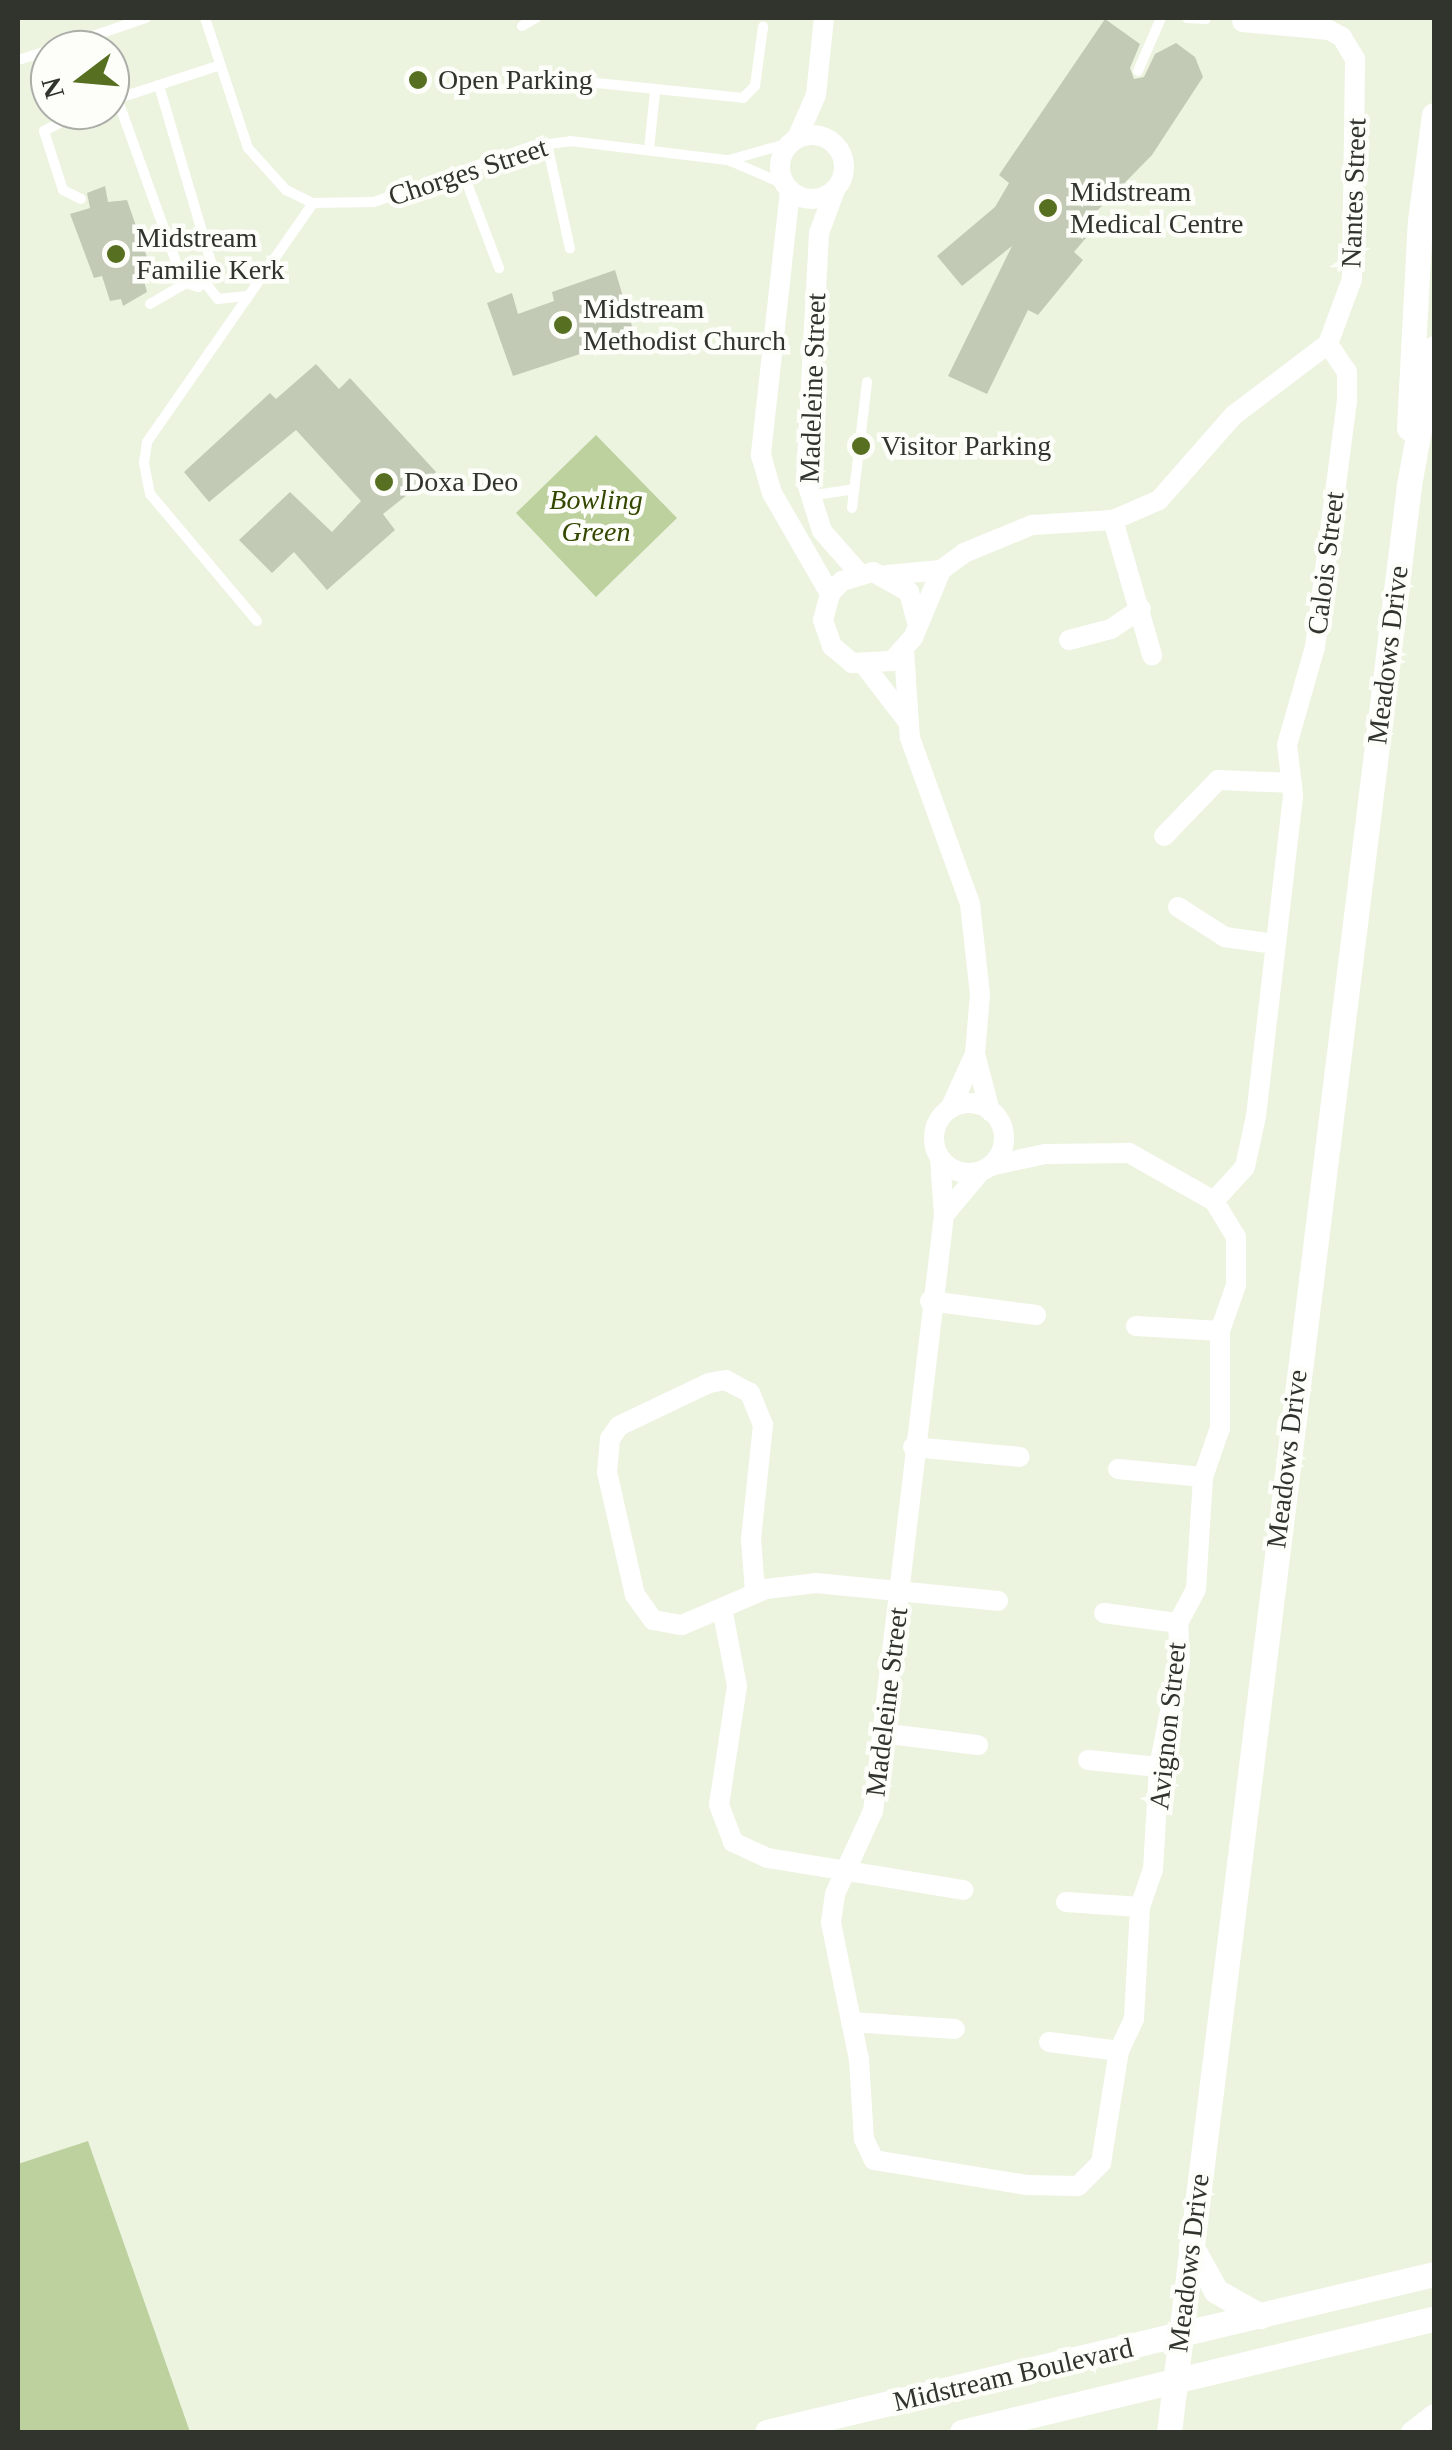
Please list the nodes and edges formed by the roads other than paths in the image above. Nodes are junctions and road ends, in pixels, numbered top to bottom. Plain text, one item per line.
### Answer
1 (146, 18) edge
2 (205, 18) edge
3 (536, 18) edge
4 (824, 18) edge
5 (1161, 18) edge
6 (1187, 18) edge
7 (1206, 19) edge
8 (1242, 22) dead end
9 (522, 26) dead end
10 (763, 28) dead end
11 (110, 30) edge
12 (217, 66) junction
13 (1138, 71) dead end
14 (578, 81) dead end
15 (159, 85) junction
16 (655, 92) junction
17 (130, 94) edge
18 (816, 94) junction
19 (1434, 114) edge
20 (46, 130) edge
21 (126, 130) edge
22 (794, 140) junction
23 (834, 143) junction
24 (547, 144) junction
25 (648, 149) junction
26 (728, 160) junction
27 (462, 170) junction
28 (787, 188) junction
29 (835, 190) junction
30 (81, 198) dead end
31 (313, 202) junction
32 (570, 249) dead end
33 (499, 268) dead end
34 (186, 283) junction
35 (206, 284) junction
36 (249, 296) junction
37 (150, 304) dead end
38 (1328, 344) junction
39 (1434, 348) edge
40 (866, 382) dead end
41 (1410, 485) junction
42 (854, 488) junction
43 (808, 496) junction
44 (852, 508) dead end
45 (1114, 520) junction
46 (941, 570) junction
47 (858, 573) junction
48 (886, 574) junction
49 (830, 594) junction
50 (1141, 610) junction
51 (257, 620) dead end
52 (917, 622) junction
53 (1069, 640) dead end
54 (904, 651) junction
55 (1152, 655) dead end
56 (866, 666) junction
57 (906, 720) junction
58 (1292, 783) junction
59 (1164, 836) dead end
60 (1178, 907) dead end
61 (1274, 944) junction
62 (975, 1054) junction
63 (950, 1109) junction
64 (996, 1119) junction
65 (1045, 1154) junction
66 (940, 1158) junction
67 (985, 1169) junction
68 (1214, 1202) junction
69 (944, 1215) junction
70 (930, 1302) junction
71 (1036, 1315) dead end
72 (1136, 1326) dead end
73 (1220, 1331) junction
74 (913, 1447) junction
75 (1020, 1457) dead end
76 (1118, 1469) dead end
77 (1203, 1477) junction
78 (901, 1590) junction
79 (755, 1592) junction
80 (998, 1601) dead end
81 (722, 1608) junction
82 (1104, 1612) dead end
83 (1178, 1623) junction
84 (882, 1733) junction
85 (978, 1745) dead end
86 (1088, 1760) dead end
87 (1159, 1767) junction
88 (844, 1870) junction
89 (963, 1890) dead end
90 (1066, 1902) dead end
91 (1140, 1908) junction
92 (851, 2022) junction
93 (955, 2029) dead end
94 (1049, 2042) dead end
95 (1119, 2051) junction
96 (892, 2166) joint
97 (1191, 2246) junction
98 (1434, 2274) edge
99 (1260, 2316) junction
100 (1434, 2320) edge
101 (1181, 2336) junction
102 (1176, 2380) junction
103 (1434, 2414) edge
104 (767, 2432) edge
105 (962, 2432) edge
106 (1169, 2432) edge
107 (1411, 2432) edge

1 - 11 lane
2 - 12 lane
3 - 9 lane
4 - 18 street, Madeleine Street
5 - 13 lane
6 - 7 lane
8 - 38 street, Nantes Street
10 - 16 lane
12 - 15 lane
12 - 31 lane
14 - 16 lane
15 - 17 lane
15 - 35 lane
16 - 25 lane
18 - 22 street, Madeleine Street
18 - 23 street, Madeleine Street
19 - 41 street, Meadows Drive
20 - 30 lane
21 - 34 lane
22 - 23 street
22 - 26 lane, Chorges Street
22 - 28 street, Madeleine Street
23 - 29 street, Madeleine Street
24 - 25 lane, Chorges Street
24 - 27 lane, Chorges Street
24 - 32 lane
25 - 26 lane, Chorges Street
26 - 28 lane, Chorges Street
27 - 31 lane, Chorges Street
27 - 33 lane
28 - 29 street
28 - 49 street, Madeleine Street
29 - 43 street, Madeleine Street
31 - 36 lane
34 - 35 lane
34 - 37 lane
35 - 36 lane
36 - 51 lane
38 - 45 street
38 - 58 street, Calois Street
39 - 41 street, Meadows Drive
40 - 42 lane
41 - 97 street, Meadows Drive
42 - 43 lane
42 - 44 lane
43 - 47 street, Madeleine Street
45 - 46 street
45 - 50 street
46 - 48 street
46 - 52 street
47 - 48 street
47 - 49 street
48 - 52 street
49 - 56 street, Madeleine Street
50 - 53 street
50 - 55 street
52 - 54 street, Madeleine Street
54 - 56 street
54 - 57 street, Madeleine Street
56 - 57 street, Madeleine Street
57 - 62 street, Madeleine Street
58 - 59 street
58 - 61 street, Calois Street
60 - 61 street
61 - 68 street, Calois Street
62 - 63 street, Madeleine Street
62 - 64 street, Madeleine Street
63 - 64 street
63 - 66 street, Madeleine Street
64 - 65 street
64 - 67 street
65 - 67 street
65 - 68 street
66 - 67 street
66 - 69 street, Madeleine Street
67 - 69 street
68 - 73 street, Avignon Street
69 - 70 street, Madeleine Street
70 - 71 street
70 - 74 street, Madeleine Street
72 - 73 street
73 - 77 street, Avignon Street
74 - 75 street
74 - 78 street, Madeleine Street
76 - 77 street
77 - 83 street, Avignon Street
78 - 79 street
78 - 80 street
78 - 84 street, Madeleine Street
79 - 81 street
79 - 81 street
81 - 88 street
82 - 83 street
83 - 87 street, Avignon Street
84 - 85 street
84 - 88 street, Madeleine Street
86 - 87 street
87 - 91 street, Avignon Street
88 - 89 street
88 - 92 street, Madeleine Street
90 - 91 street
91 - 95 street, Avignon Street
92 - 93 street
92 - 96 street, Madeleine Street
94 - 95 street
95 - 96 street, Avignon Street
97 - 99 street
97 - 101 street, Meadows Drive
98 - 99 street, Midstream Boulevard
99 - 101 street, Midstream Boulevard
100 - 102 street, Midstream Boulevard
101 - 102 street, Meadows Drive
101 - 104 street, Midstream Boulevard
102 - 105 street, Midstream Boulevard
102 - 106 street, Meadows Drive
103 - 107 street

